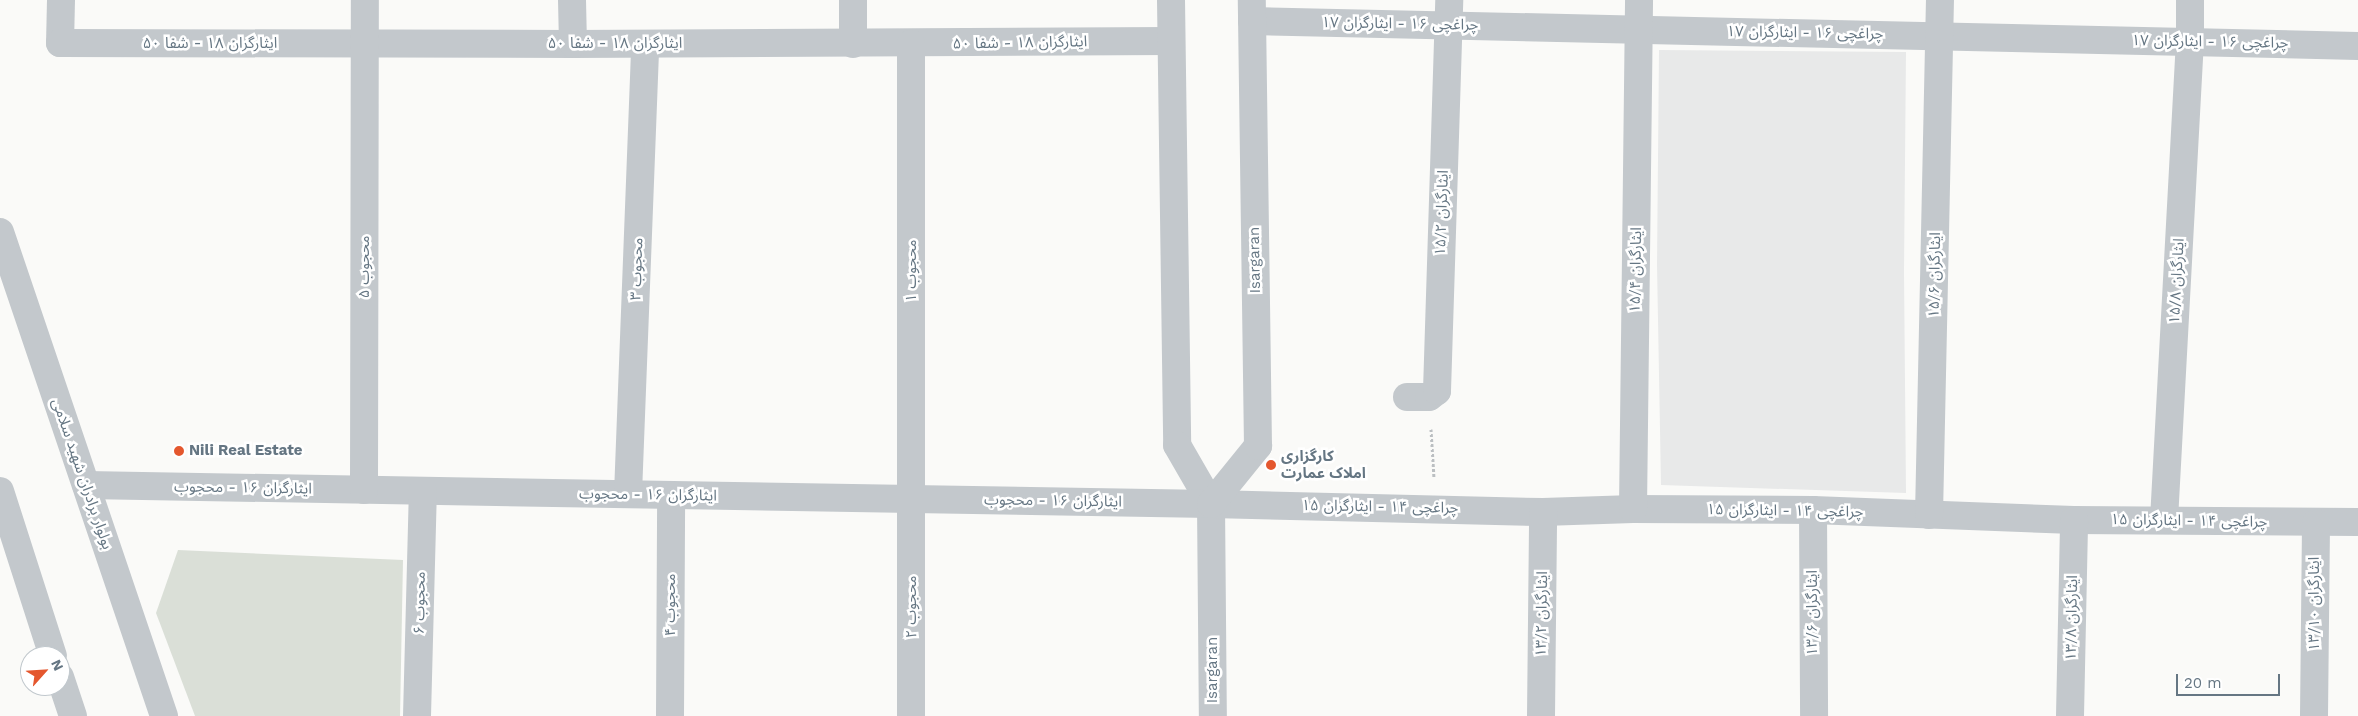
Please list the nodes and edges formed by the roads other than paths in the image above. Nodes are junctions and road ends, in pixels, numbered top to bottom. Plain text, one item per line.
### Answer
1 (61, 0) edge
2 (366, 0) edge
3 (572, 0) edge
4 (853, 0) edge
5 (1171, 0) edge
6 (1639, 0) edge
7 (1940, 0) edge
8 (2190, 0) edge
9 (1252, 10) edge
10 (1449, 12) edge
11 (1639, 30) junction
12 (1940, 36) junction
13 (1170, 41) junction
14 (2190, 42) junction
15 (365, 44) junction
16 (573, 44) junction
17 (645, 44) junction
18 (853, 44) junction
19 (912, 44) junction
20 (2358, 46) edge
21 (0, 232) edge
22 (1418, 397) road end
23 (86, 485) junction
24 (364, 490) junction
25 (0, 491) edge
26 (423, 491) junction
27 (628, 494) junction
28 (671, 495) junction
29 (912, 499) junction
30 (1211, 504) junction
31 (1633, 509) junction
32 (1814, 510) junction
33 (1543, 512) junction
34 (1929, 515) junction
35 (2074, 520) junction
36 (2164, 520) junction
37 (2358, 522) edge
38 (2316, 523) junction
39 (11, 558) edge
40 (49, 646) edge
41 (66, 696) edge
42 (73, 716) edge
43 (164, 716) edge
44 (417, 716) edge
45 (670, 716) edge
46 (911, 716) edge
47 (1213, 716) edge
48 (1541, 716) edge
49 (1814, 716) edge
50 (2070, 716) edge
51 (2314, 716) edge

1 - 15 street, ایثارگران ۱۸ - شفا ۵۰
2 - 15 street, محجوب ۵
3 - 16 street
4 - 18 street
5 - 13 street, Isargaran
6 - 11 street, ایثارگران ۱۵/۴
7 - 12 street, ایثارگران ۱۵/۶
8 - 14 street, ایثارگران ۱۵/۸
9 - 10 street, چراغچی ۱۶ - ایثارگران ۱۷
9 - 30 street, Isargaran
10 - 11 street, چراغچی ۱۶ - ایثارگران ۱۷
10 - 22 street, ایثارگران ۱۵/۲
11 - 12 street, چراغچی ۱۶ - ایثارگران ۱۷
11 - 31 street, ایثارگران ۱۵/۴
12 - 14 street, چراغچی ۱۶ - ایثارگران ۱۷
12 - 34 street, ایثارگران ۱۵/۶
13 - 19 street, ایثارگران ۱۸ - شفا ۵۰
13 - 30 street, Isargaran
14 - 20 street, چراغچی ۱۶ - ایثارگران ۱۷
14 - 36 street, ایثارگران ۱۵/۸
15 - 16 street, ایثارگران ۱۸ - شفا ۵۰
15 - 24 street, محجوب ۵
16 - 17 street, ایثارگران ۱۸ - شفا ۵۰
17 - 18 street, ایثارگران ۱۸ - شفا ۵۰
17 - 27 street, محجوب ۳
18 - 19 street, ایثارگران ۱۸ - شفا ۵۰
19 - 29 street, محجوب ۱
21 - 23 street, بولوار برادران شهید سلامی
23 - 24 street, ایثارگران ۱۶ - محجوب
23 - 43 street, بولوار برادران شهید سلامی
24 - 26 street, ایثارگران ۱۶ - محجوب
25 - 39 street
26 - 27 street, ایثارگران ۱۶ - محجوب
26 - 44 street, محجوب ۶
27 - 28 street, ایثارگران ۱۶ - محجوب
28 - 29 street, ایثارگران ۱۶ - محجوب
28 - 45 street, محجوب ۴
29 - 30 street, ایثارگران ۱۶ - محجوب
29 - 46 street, محجوب ۲
30 - 33 street, چراغچی ۱۴ - ایثارگران ۱۵
30 - 47 street, Isargaran
31 - 32 street, چراغچی ۱۴ - ایثارگران ۱۵
31 - 33 street, چراغچی ۱۴ - ایثارگران ۱۵
32 - 34 street, چراغچی ۱۴ - ایثارگران ۱۵
32 - 49 street, ایثارگران ۱۳/۶
33 - 48 street, ایثارگران ۱۳/۲
34 - 35 street, چراغچی ۱۴ - ایثارگران ۱۵
35 - 36 street, چراغچی ۱۴ - ایثارگران ۱۵
35 - 50 street, ایثارگران ۱۳/۸
36 - 38 street, چراغچی ۱۴ - ایثارگران ۱۵
37 - 38 street, چراغچی ۱۴ - ایثارگران ۱۵
38 - 51 street, ایثارگران ۱۳/۱۰
39 - 40 street
41 - 42 street

